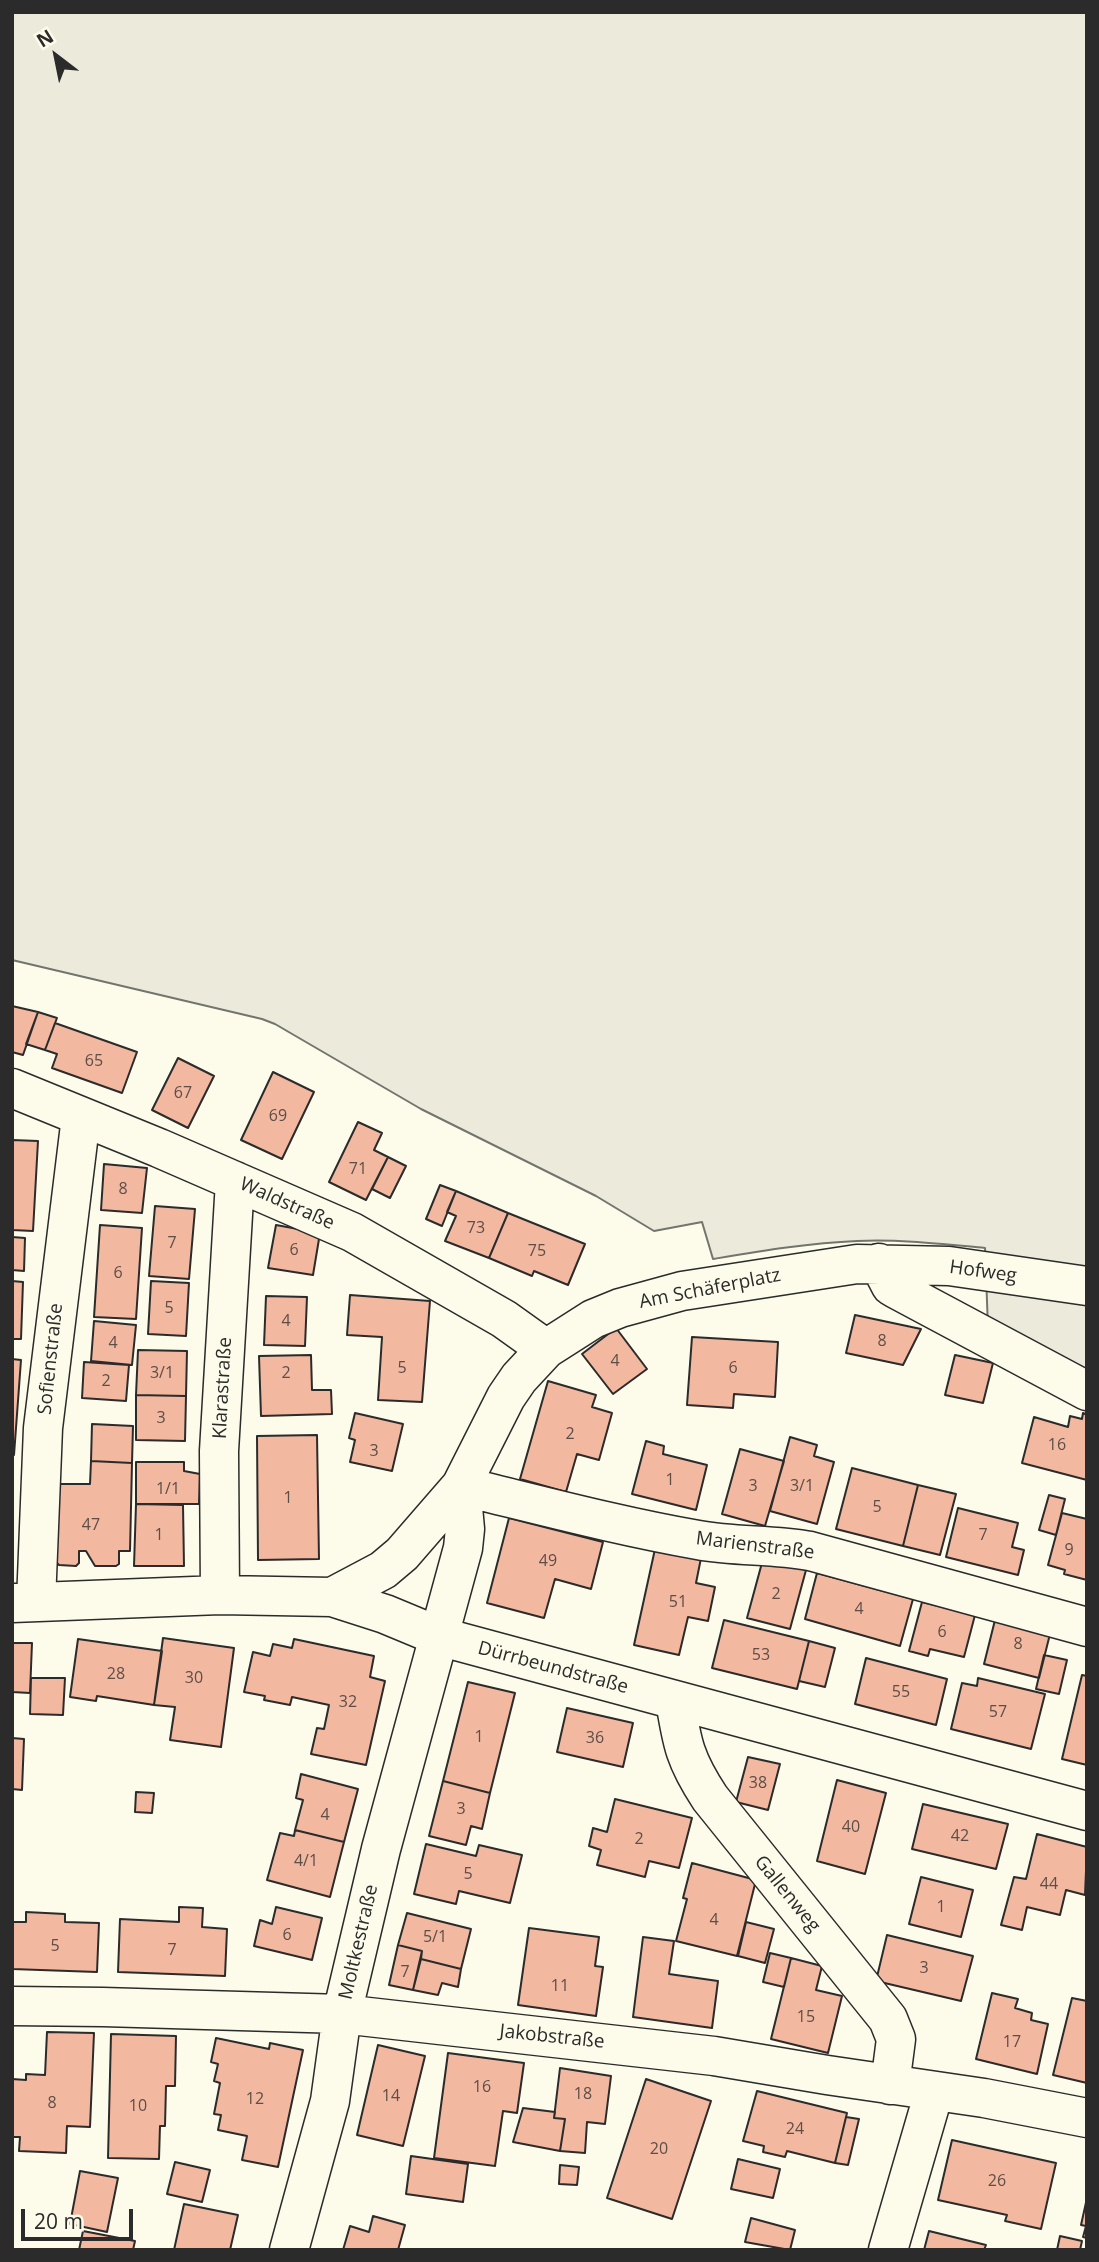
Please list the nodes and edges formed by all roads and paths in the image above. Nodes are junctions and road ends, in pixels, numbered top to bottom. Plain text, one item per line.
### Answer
1 (12, 1088) edge
2 (81, 1117) junction
3 (234, 1181) junction
4 (879, 1263) junction
5 (1087, 1286) edge
6 (546, 1349) junction
7 (1087, 1391) edge
8 (461, 1486) junction
9 (220, 1595) junction
10 (332, 1597) junction
11 (24, 1602) edge
12 (1087, 1627) edge
13 (438, 1636) junction
14 (675, 1700) junction
15 (1087, 1811) edge
16 (12, 2006) edge
17 (342, 2014) junction
18 (890, 2085) junction
19 (934, 2092) junction
20 (1087, 2118) edge
21 (289, 2250) edge
22 (888, 2250) edge

1 - 2 street, Waldstraße
2 - 3 street, Waldstraße
2 - 11 street, Sofienstraße
3 - 6 street, Waldstraße
3 - 9 street, Klarastraße
4 - 5 street, Hofweg
4 - 6 street, Am Schäferplatz
4 - 7 street
6 - 8 street, Am Schäferplatz
8 - 10 street, Am Schäferplatz
8 - 12 street, Marienstraße
8 - 13 street
9 - 10 street, Dürrbeundstraße
9 - 11 street, Dürrbeundstraße
10 - 13 street, Dürrbeundstraße
13 - 14 street, Dürrbeundstraße
13 - 17 street, Moltkestraße
14 - 15 street, Dürrbeundstraße
14 - 18 street, Gallenweg
16 - 17 street, Jakobstraße
17 - 18 street, Jakobstraße
17 - 21 street, Moltkestraße
18 - 19 street, Jakobstraße
19 - 20 street, Jakobstraße
19 - 22 street

